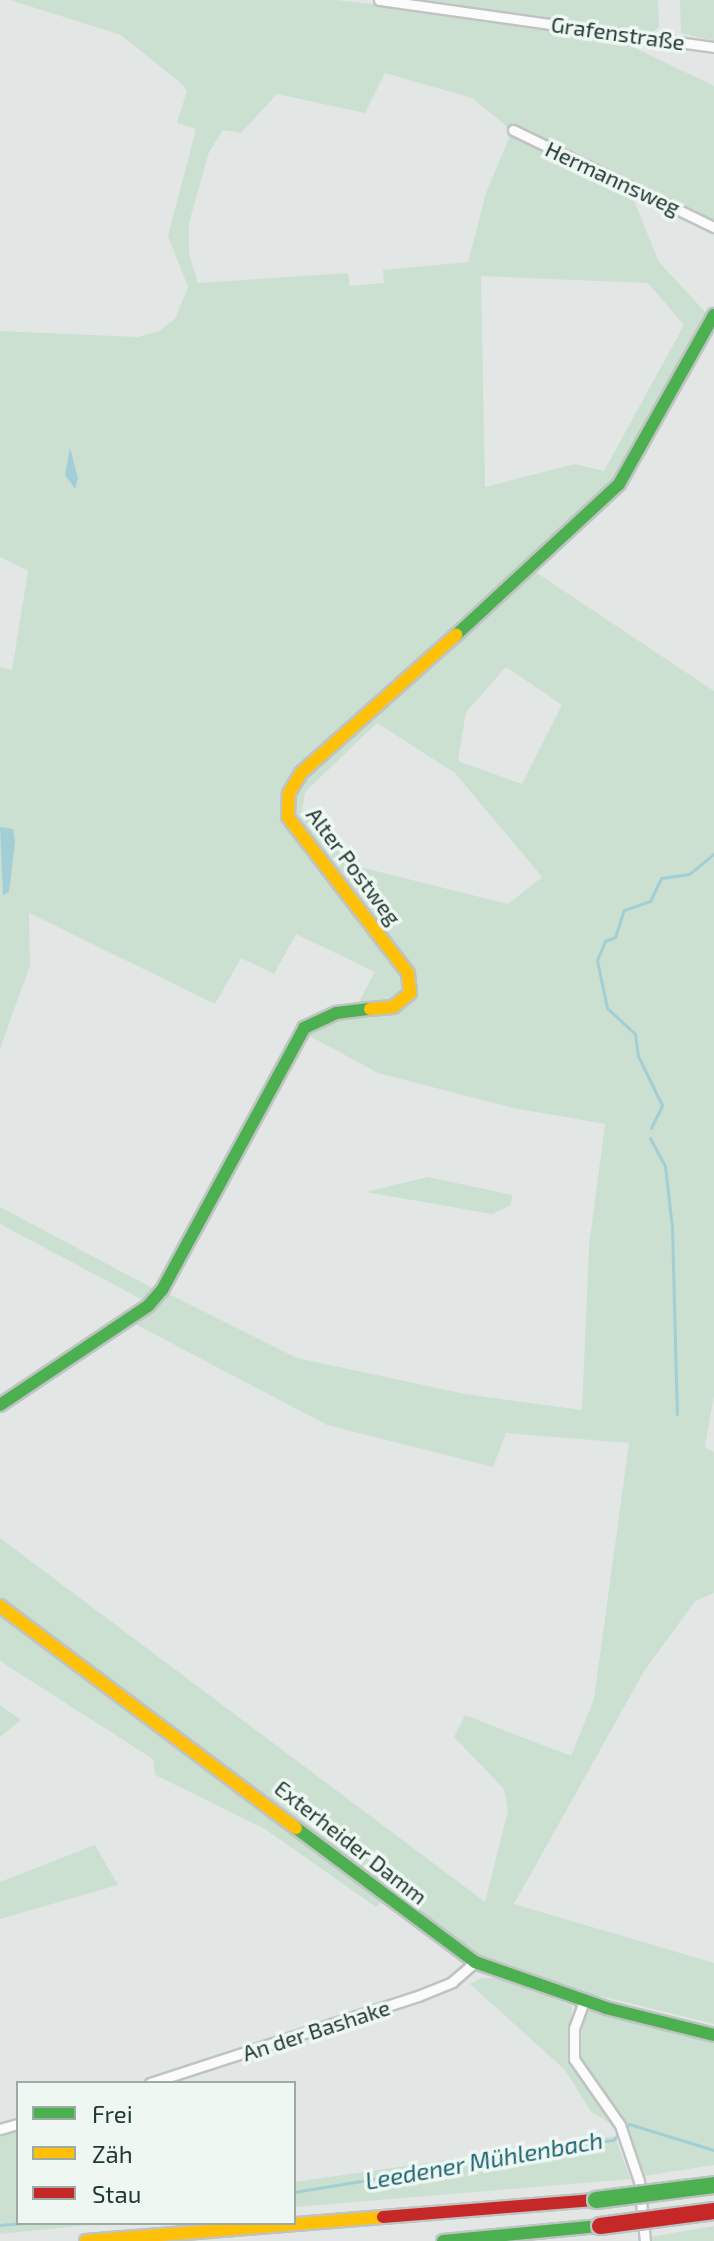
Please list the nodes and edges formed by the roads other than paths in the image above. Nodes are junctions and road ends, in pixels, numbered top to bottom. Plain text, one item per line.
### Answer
1 (379, 0) edge
2 (714, 47) edge
3 (513, 130) dead end
4 (714, 227) edge
5 (714, 315) edge
6 (0, 1405) edge
7 (0, 1606) edge
8 (475, 1962) junction
9 (584, 2001) junction
10 (714, 2035) edge
11 (156, 2081) edge
12 (714, 2185) edge
13 (714, 2211) edge
14 (296, 2224) edge
15 (285, 2225) edge
16 (86, 2241) edge
17 (443, 2241) edge
18 (645, 2241) edge

1 - 2 street, Grafenstraße
3 - 4 street, Hermannsweg
5 - 6 main road, Alter Postweg
7 - 8 main road, Exterheider Damm
8 - 9 main road, Exterheider Damm
8 - 11 street, An der Bashake
9 - 10 main road, Exterheider Damm
9 - 18 street
12 - 14 main road, bridge
13 - 17 main road, bridge
15 - 16 main road, bridge

